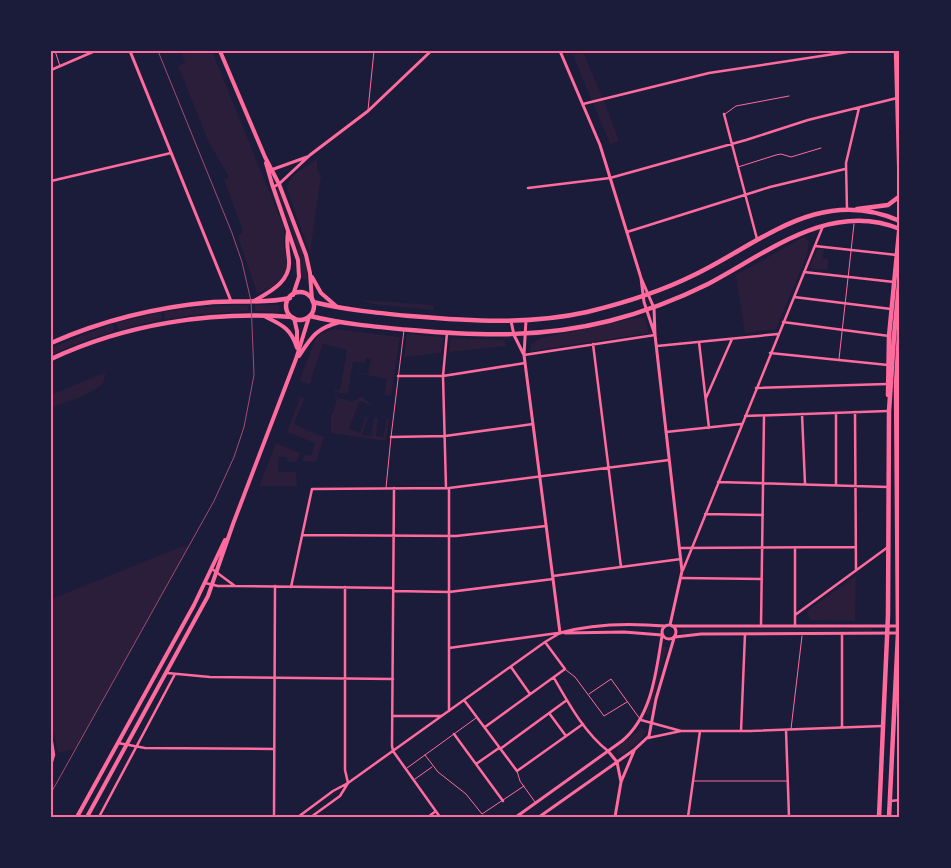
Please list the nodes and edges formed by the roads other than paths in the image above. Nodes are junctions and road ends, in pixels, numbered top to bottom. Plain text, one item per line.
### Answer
1 (55, 51) edge
2 (95, 51) edge
3 (130, 51) edge
4 (220, 51) edge
5 (374, 51) edge
6 (431, 51) edge
7 (560, 51) edge
8 (854, 51) edge
9 (896, 51) edge
10 (60, 66) junction
11 (51, 70) edge
12 (790, 96) dead end
13 (897, 97) junction
14 (583, 104) junction
15 (859, 108) junction
16 (368, 111) junction
17 (724, 114) joint
18 (732, 144) junction
19 (821, 148) dead end
20 (171, 154) junction
21 (310, 156) junction
22 (738, 167) junction
23 (845, 169) junction
24 (270, 170) junction
25 (610, 178) junction
26 (51, 181) edge
27 (279, 184) junction
28 (273, 187) junction
29 (528, 188) dead end
30 (745, 195) junction
31 (900, 195) edge
32 (847, 210) junction
33 (854, 221) junction
34 (900, 221) edge
35 (823, 226) junction
36 (900, 229) edge
37 (288, 230) junction
38 (627, 232) junction
39 (757, 239) junction
40 (814, 246) junction
41 (851, 250) junction
42 (897, 256) junction
43 (804, 272) junction
44 (310, 273) junction
45 (900, 274) edge
46 (848, 277) junction
47 (641, 278) junction
48 (894, 282) junction
49 (650, 295) junction
50 (291, 296) junction
51 (642, 297) junction
52 (793, 297) junction
53 (231, 301) junction
54 (253, 301) junction
55 (313, 301) junction
56 (845, 303) junction
57 (338, 308) junction
58 (654, 308) junction
59 (891, 309) junction
60 (646, 311) junction
61 (262, 315) junction
62 (309, 317) junction
63 (293, 318) junction
64 (900, 318) edge
65 (526, 320) junction
66 (512, 321) junction
67 (340, 322) junction
68 (783, 322) junction
69 (404, 330) junction
70 (842, 330) junction
71 (447, 333) junction
72 (526, 334) junction
73 (778, 334) junction
74 (514, 335) junction
75 (655, 335) junction
76 (889, 336) junction
77 (732, 339) junction
78 (698, 342) junction
79 (51, 343) edge
80 (593, 344) junction
81 (657, 346) junction
82 (297, 348) junction
83 (770, 353) junction
84 (524, 354) junction
85 (51, 359) edge
86 (296, 360) junction
87 (839, 360) junction
88 (525, 363) junction
89 (888, 365) junction
90 (398, 376) junction
91 (443, 376) junction
92 (887, 384) junction
93 (900, 385) edge
94 (756, 388) junction
95 (705, 399) junction
96 (889, 411) junction
97 (855, 412) junction
98 (898, 412) edge
99 (836, 413) junction
100 (802, 414) junction
101 (744, 416) junction
102 (764, 416) junction
103 (533, 424) junction
104 (741, 424) junction
105 (709, 428) junction
106 (666, 432) junction
107 (391, 436) junction
108 (445, 436) junction
109 (669, 460) junction
110 (608, 467) junction
111 (540, 476) junction
112 (718, 482) junction
113 (763, 483) junction
114 (805, 484) junction
115 (836, 485) junction
116 (855, 485) junction
117 (889, 487) junction
118 (394, 488) junction
119 (447, 488) junction
120 (386, 489) junction
121 (705, 514) junction
122 (763, 515) junction
123 (233, 524) junction
124 (546, 526) junction
125 (302, 535) junction
126 (393, 536) junction
127 (449, 537) junction
128 (899, 540) edge
129 (889, 546) junction
130 (679, 548) junction
131 (691, 548) junction
132 (762, 548) junction
133 (795, 548) junction
134 (856, 548) junction
135 (899, 552) edge
136 (681, 559) junction
137 (621, 567) junction
138 (211, 569) junction
139 (856, 570) junction
140 (682, 572) junction
141 (217, 574) junction
142 (553, 577) junction
143 (680, 578) junction
144 (762, 579) junction
145 (205, 583) junction
146 (212, 585) junction
147 (235, 586) junction
148 (274, 586) junction
149 (291, 586) junction
150 (345, 588) junction
151 (393, 590) junction
152 (449, 592) junction
153 (795, 615) junction
154 (671, 625) junction
155 (665, 626) junction
156 (761, 626) junction
157 (795, 626) junction
158 (888, 626) junction
159 (899, 626) edge
160 (560, 633) junction
161 (899, 633) edge
162 (745, 634) junction
163 (802, 634) junction
164 (842, 634) junction
165 (888, 634) junction
166 (662, 636) junction
167 (674, 637) junction
168 (545, 642) junction
169 (449, 648) junction
170 (510, 667) junction
171 (565, 670) junction
172 (167, 673) junction
173 (175, 674) junction
174 (274, 678) junction
175 (345, 678) junction
176 (554, 678) junction
177 (392, 679) junction
178 (530, 694) junction
179 (588, 694) junction
180 (464, 700) junction
181 (567, 700) junction
182 (627, 702) junction
183 (897, 705) edge
184 (449, 711) junction
185 (549, 713) junction
186 (392, 716) junction
187 (441, 716) junction
188 (477, 718) junction
189 (641, 720) junction
190 (583, 724) junction
191 (652, 724) junction
192 (884, 726) junction
193 (842, 727) junction
194 (484, 728) junction
195 (791, 729) junction
196 (681, 730) junction
197 (786, 730) junction
198 (700, 731) junction
199 (741, 731) junction
200 (454, 734) junction
201 (51, 736) edge
202 (566, 736) junction
203 (648, 738) junction
204 (117, 743) junction
205 (127, 745) junction
206 (136, 747) junction
207 (500, 748) junction
208 (274, 749) junction
209 (634, 750) junction
210 (393, 751) junction
211 (608, 751) junction
212 (425, 756) junction
213 (617, 762) junction
214 (476, 764) junction
215 (51, 765) edge
216 (433, 766) junction
217 (406, 769) junction
218 (517, 772) junction
219 (414, 780) junction
220 (693, 781) junction
221 (788, 781) junction
222 (621, 782) junction
223 (348, 783) junction
224 (524, 786) junction
225 (503, 800) junction
226 (900, 800) edge
227 (890, 801) junction
228 (535, 803) junction
229 (90, 811) junction
230 (436, 811) junction
231 (77, 817) edge
232 (87, 817) edge
233 (99, 817) edge
234 (274, 817) edge
235 (298, 817) edge
236 (311, 817) edge
237 (428, 817) edge
238 (440, 817) edge
239 (516, 817) edge
240 (539, 817) edge
241 (615, 817) edge
242 (688, 817) edge
243 (789, 817) edge
244 (879, 817) edge
245 (889, 817) edge

1 - 10 lane
2 - 10 street
3 - 20 street
4 - 24 main road
5 - 16 lane
6 - 16 street
7 - 14 street
8 - 14 street
9 - 13 main road
10 - 11 street
12 - 17 lane
13 - 15 street
13 - 31 main road
14 - 25 street
15 - 18 street
15 - 23 street
16 - 21 street
17 - 18 street
18 - 22 street
18 - 25 street
19 - 22 lane
20 - 26 street
20 - 53 street
21 - 24 street
21 - 27 street
22 - 30 street
23 - 30 street
23 - 32 street
24 - 27 main road
24 - 28 main road
25 - 29 street
25 - 38 street
27 - 28 street
27 - 44 main road
28 - 37 main road
30 - 38 street
30 - 39 street
31 - 32 main road
32 - 34 main road
32 - 39 main road
33 - 35 main road
33 - 36 main road
33 - 41 lane
34 - 36 main road
35 - 40 street
35 - 58 main road
36 - 42 main road
37 - 50 main road
37 - 54 main road
38 - 47 street
39 - 49 main road
40 - 41 street
40 - 43 street
41 - 42 street
41 - 46 lane
42 - 48 main road
43 - 46 street
43 - 52 street
44 - 55 main road
44 - 57 main road
45 - 96 main road
46 - 48 street
46 - 56 lane
47 - 49 street
47 - 51 street
48 - 59 main road
49 - 51 main road
49 - 58 street
50 - 54 main road
50 - 55 main road
50 - 63 main road
51 - 60 street
51 - 65 main road
52 - 56 street
52 - 68 street
53 - 54 main road
53 - 79 main road
55 - 57 main road
55 - 62 main road
56 - 59 street
56 - 70 lane
57 - 66 main road
58 - 60 main road
58 - 75 street
59 - 76 main road
60 - 72 main road
60 - 75 street
61 - 63 main road
61 - 82 main road
61 - 85 main road
62 - 63 main road
62 - 67 main road
62 - 86 main road
63 - 82 main road
64 - 98 main road
65 - 66 main road
65 - 72 street
66 - 74 street
67 - 69 main road
67 - 86 main road
68 - 70 street
68 - 73 street
69 - 71 main road
69 - 90 lane
70 - 76 street
70 - 87 lane
71 - 74 main road
71 - 91 street
72 - 74 main road
72 - 84 street
73 - 77 street
73 - 83 street
74 - 84 street
75 - 80 street
75 - 81 street
76 - 89 main road
77 - 78 street
77 - 95 street
78 - 81 street
78 - 95 street
80 - 84 street
80 - 110 street
81 - 106 street
82 - 86 main road
83 - 87 street
83 - 94 street
84 - 88 street
86 - 123 main road
87 - 89 street
88 - 91 street
88 - 103 street
89 - 92 main road
90 - 91 street
90 - 107 lane
91 - 108 street
92 - 94 street
92 - 96 main road
93 - 98 main road
94 - 101 street
95 - 105 street
96 - 97 street
96 - 117 main road
97 - 99 street
97 - 116 street
98 - 128 main road
99 - 100 street
99 - 115 street
100 - 102 street
100 - 114 street
101 - 102 street
101 - 104 street
102 - 113 street
103 - 108 street
103 - 111 street
104 - 105 street
104 - 112 street
105 - 106 street
106 - 109 street
107 - 108 street
107 - 120 lane
108 - 119 street
109 - 110 street
109 - 130 street
110 - 111 street
110 - 137 street
111 - 119 street
111 - 124 street
112 - 113 street
112 - 121 street
113 - 114 street
113 - 122 street
114 - 115 street
115 - 116 street
116 - 117 street
116 - 134 street
117 - 129 main road
118 - 119 street
118 - 120 street
118 - 126 street
119 - 127 street
120 - 125 street
121 - 122 street
121 - 131 street
122 - 132 street
123 - 138 main road
123 - 141 main road
124 - 127 street
124 - 142 street
125 - 126 street
125 - 149 street
126 - 127 street
126 - 151 street
127 - 152 street
128 - 135 main road
129 - 139 street
129 - 158 main road
130 - 131 street
130 - 136 street
131 - 132 street
131 - 140 street
132 - 133 street
132 - 144 street
133 - 134 street
133 - 153 street
134 - 139 street
135 - 159 main road
136 - 137 street
136 - 140 street
137 - 142 street
138 - 141 street
138 - 145 main road
139 - 153 street
140 - 143 street
141 - 146 main road
141 - 147 street
142 - 152 street
142 - 160 street
143 - 144 street
143 - 154 street
144 - 156 street
145 - 146 street
145 - 204 main road
146 - 147 street
146 - 172 main road
147 - 148 street
148 - 149 street
148 - 174 street
149 - 150 street
150 - 151 street
150 - 175 street
151 - 152 street
151 - 177 street
152 - 169 street
153 - 157 street
154 - 155 street
154 - 156 street
154 - 167 street
155 - 160 street
155 - 166 street
156 - 157 street
157 - 158 street
158 - 159 street
158 - 165 main road
159 - 161 main road
160 - 166 street
160 - 168 street
160 - 169 street
161 - 165 street
161 - 183 main road
162 - 163 street
162 - 167 street
162 - 199 street
163 - 164 street
163 - 195 lane
164 - 165 street
164 - 193 street
165 - 192 main road
166 - 167 street
166 - 189 street
167 - 191 street
168 - 170 street
168 - 171 street
169 - 184 street
170 - 178 street
170 - 180 street
171 - 176 street
171 - 179 lane
172 - 173 street
172 - 205 main road
173 - 174 street
173 - 206 street
174 - 175 street
174 - 208 street
175 - 177 street
175 - 223 street
176 - 178 street
176 - 181 street
177 - 186 street
178 - 194 street
179 - 182 lane
179 - 182 lane
180 - 184 street
180 - 188 street
181 - 185 street
181 - 190 street
182 - 189 lane
183 - 227 main road
184 - 187 street
185 - 202 street
185 - 207 street
186 - 187 street
186 - 210 street
187 - 210 street
188 - 194 street
188 - 200 lane
189 - 191 street
189 - 211 street
190 - 202 street
190 - 211 street
191 - 196 street
191 - 203 street
192 - 193 street
192 - 244 main road
193 - 195 street
194 - 207 street
195 - 197 street
196 - 198 street
196 - 203 street
197 - 199 street
197 - 221 street
198 - 199 street
198 - 220 street
200 - 212 lane
200 - 214 street
201 - 215 street
202 - 218 street
203 - 209 street
204 - 205 street
204 - 231 main road
205 - 206 street
205 - 229 main road
206 - 208 street
206 - 233 street
207 - 214 street
207 - 218 street
208 - 234 street
209 - 213 street
209 - 222 street
210 - 217 street
210 - 223 street
211 - 213 street
211 - 228 street
212 - 216 lane
212 - 217 lane
213 - 222 street
213 - 240 street
214 - 225 street
216 - 219 lane
216 - 225 lane
217 - 219 street
218 - 224 lane
219 - 230 street
220 - 221 lane
220 - 242 street
221 - 243 street
222 - 241 street
223 - 235 street
223 - 236 street
224 - 225 lane
224 - 228 lane
226 - 227 street
227 - 245 main road
228 - 239 street
229 - 232 main road
229 - 233 street
230 - 237 street
230 - 238 street

